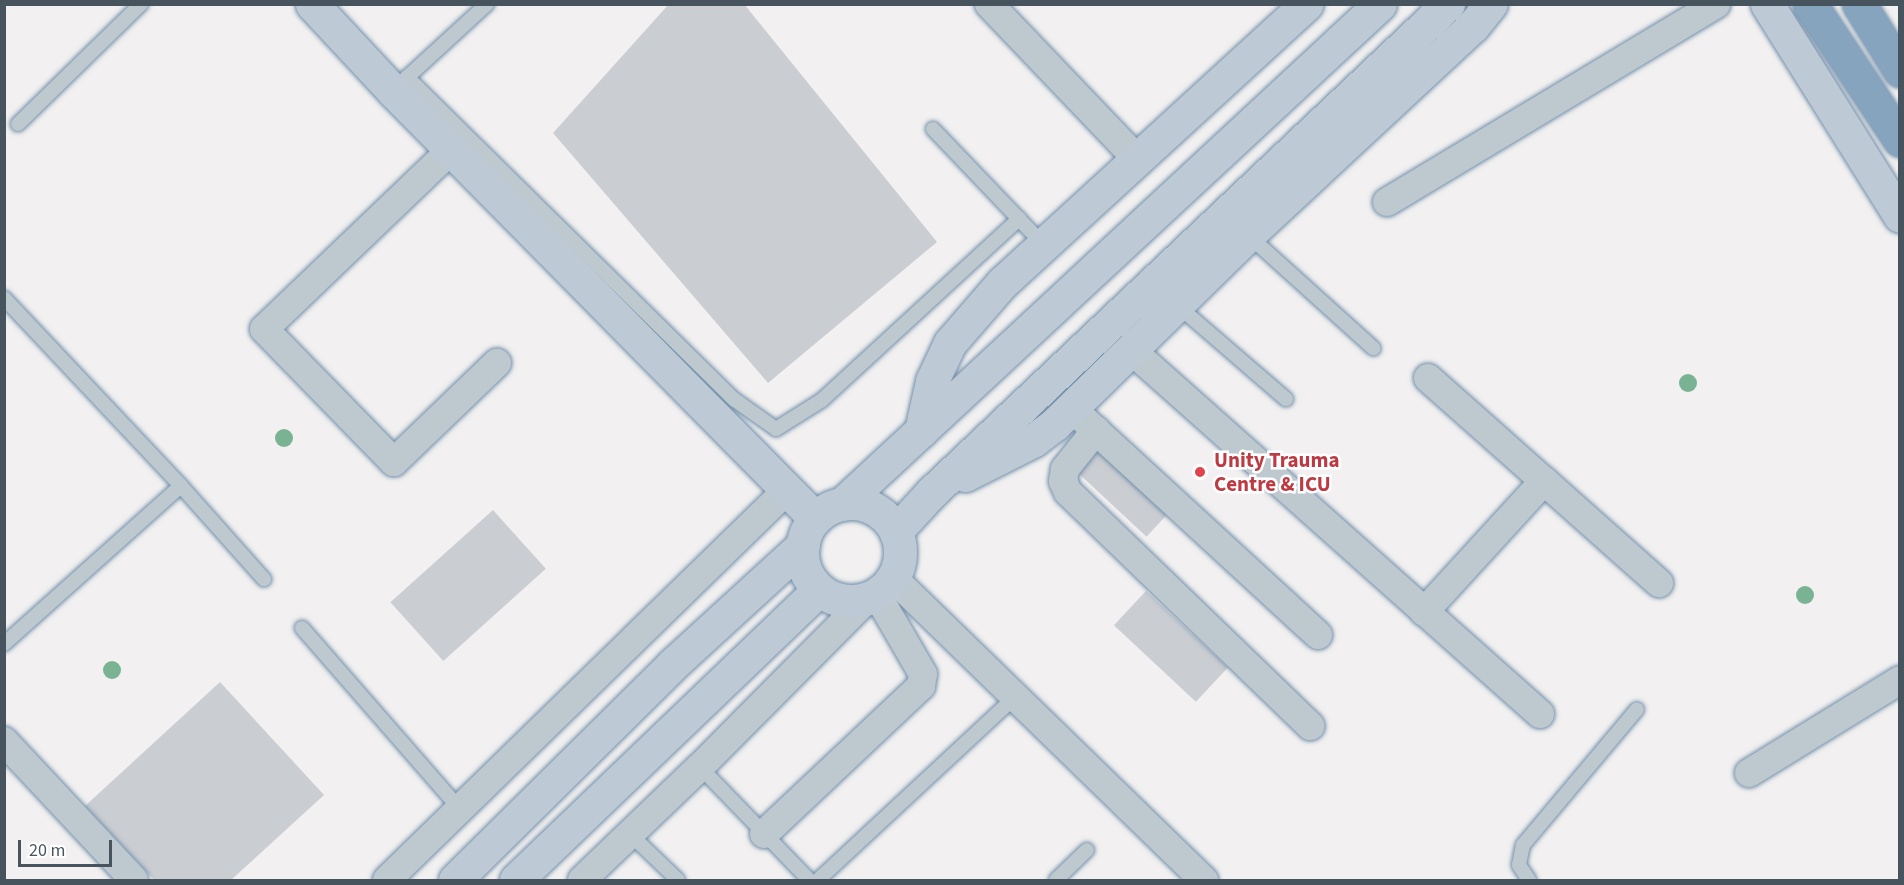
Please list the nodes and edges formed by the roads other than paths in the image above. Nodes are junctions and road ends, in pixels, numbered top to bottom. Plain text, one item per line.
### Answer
1 (141, 4) edge
2 (312, 4) edge
3 (487, 4) edge
4 (989, 4) edge
5 (1306, 4) edge
6 (1380, 4) edge
7 (1448, 4) edge
8 (1491, 4) edge
9 (1716, 4) edge
10 (1767, 4) edge
11 (1809, 4) edge
12 (1859, 4) edge
13 (1899, 70) edge
14 (400, 84) junction
15 (18, 124) dead end
16 (933, 129) dead end
17 (1899, 140) edge
18 (452, 149) junction
19 (1137, 159) junction
20 (1387, 202) dead end
21 (1899, 216) edge
22 (1019, 219) junction
23 (1248, 235) junction
24 (1044, 245) junction
25 (4, 298) edge
26 (1177, 305) junction
27 (1373, 348) dead end
28 (1130, 349) junction
29 (497, 363) dead end
30 (1428, 378) dead end
31 (1286, 399) dead end
32 (1072, 408) junction
33 (1096, 430) junction
34 (921, 431) junction
35 (1544, 482) junction
36 (181, 486) junction
37 (788, 490) junction
38 (931, 493) junction
39 (820, 522) junction
40 (896, 531) junction
41 (264, 579) dead end
42 (1659, 583) dead end
43 (819, 589) junction
44 (879, 590) junction
45 (1424, 612) junction
46 (302, 628) dead end
47 (1318, 635) dead end
48 (4, 644) edge
49 (1899, 680) edge
50 (1015, 697) junction
51 (1637, 709) dead end
52 (1540, 714) dead end
53 (1310, 726) dead end
54 (4, 741) edge
55 (700, 768) junction
56 (1749, 773) dead end
57 (460, 809) junction
58 (630, 834) junction
59 (764, 834) junction
60 (1087, 850) dead end
61 (134, 880) edge
62 (387, 880) edge
63 (455, 880) edge
64 (516, 880) edge
65 (582, 880) edge
66 (678, 880) edge
67 (809, 880) edge
68 (818, 880) edge
69 (1056, 880) edge
70 (1203, 880) edge
71 (1529, 880) edge

1 - 15 lane
2 - 14 street
3 - 14 lane
4 - 19 street
5 - 19 street
6 - 34 street
7 - 38 street
8 - 23 street
9 - 20 street
10 - 21 street
11 - 17 highway
12 - 13 highway
14 - 18 street
14 - 22 lane
16 - 22 lane
18 - 29 street
18 - 37 street
19 - 24 street
22 - 24 lane
23 - 26 street
23 - 27 lane
24 - 34 street
25 - 36 lane
26 - 28 street
26 - 31 lane
28 - 32 street
28 - 45 street
30 - 35 street
32 - 33 street
32 - 38 street
33 - 47 street
33 - 53 street
34 - 39 street
35 - 42 street
35 - 45 street
36 - 41 lane
36 - 48 lane
37 - 39 street
37 - 57 street
38 - 40 street
39 - 40 street
39 - 43 street
39 - 63 street
40 - 44 street
43 - 44 street
43 - 64 street
44 - 50 street
44 - 55 street
44 - 59 street
45 - 52 street
46 - 57 lane
49 - 56 street
50 - 68 lane
50 - 70 street
51 - 71 lane
54 - 61 street
55 - 58 street
55 - 59 lane
57 - 62 street
58 - 65 street
58 - 66 lane
59 - 67 lane
60 - 69 lane

